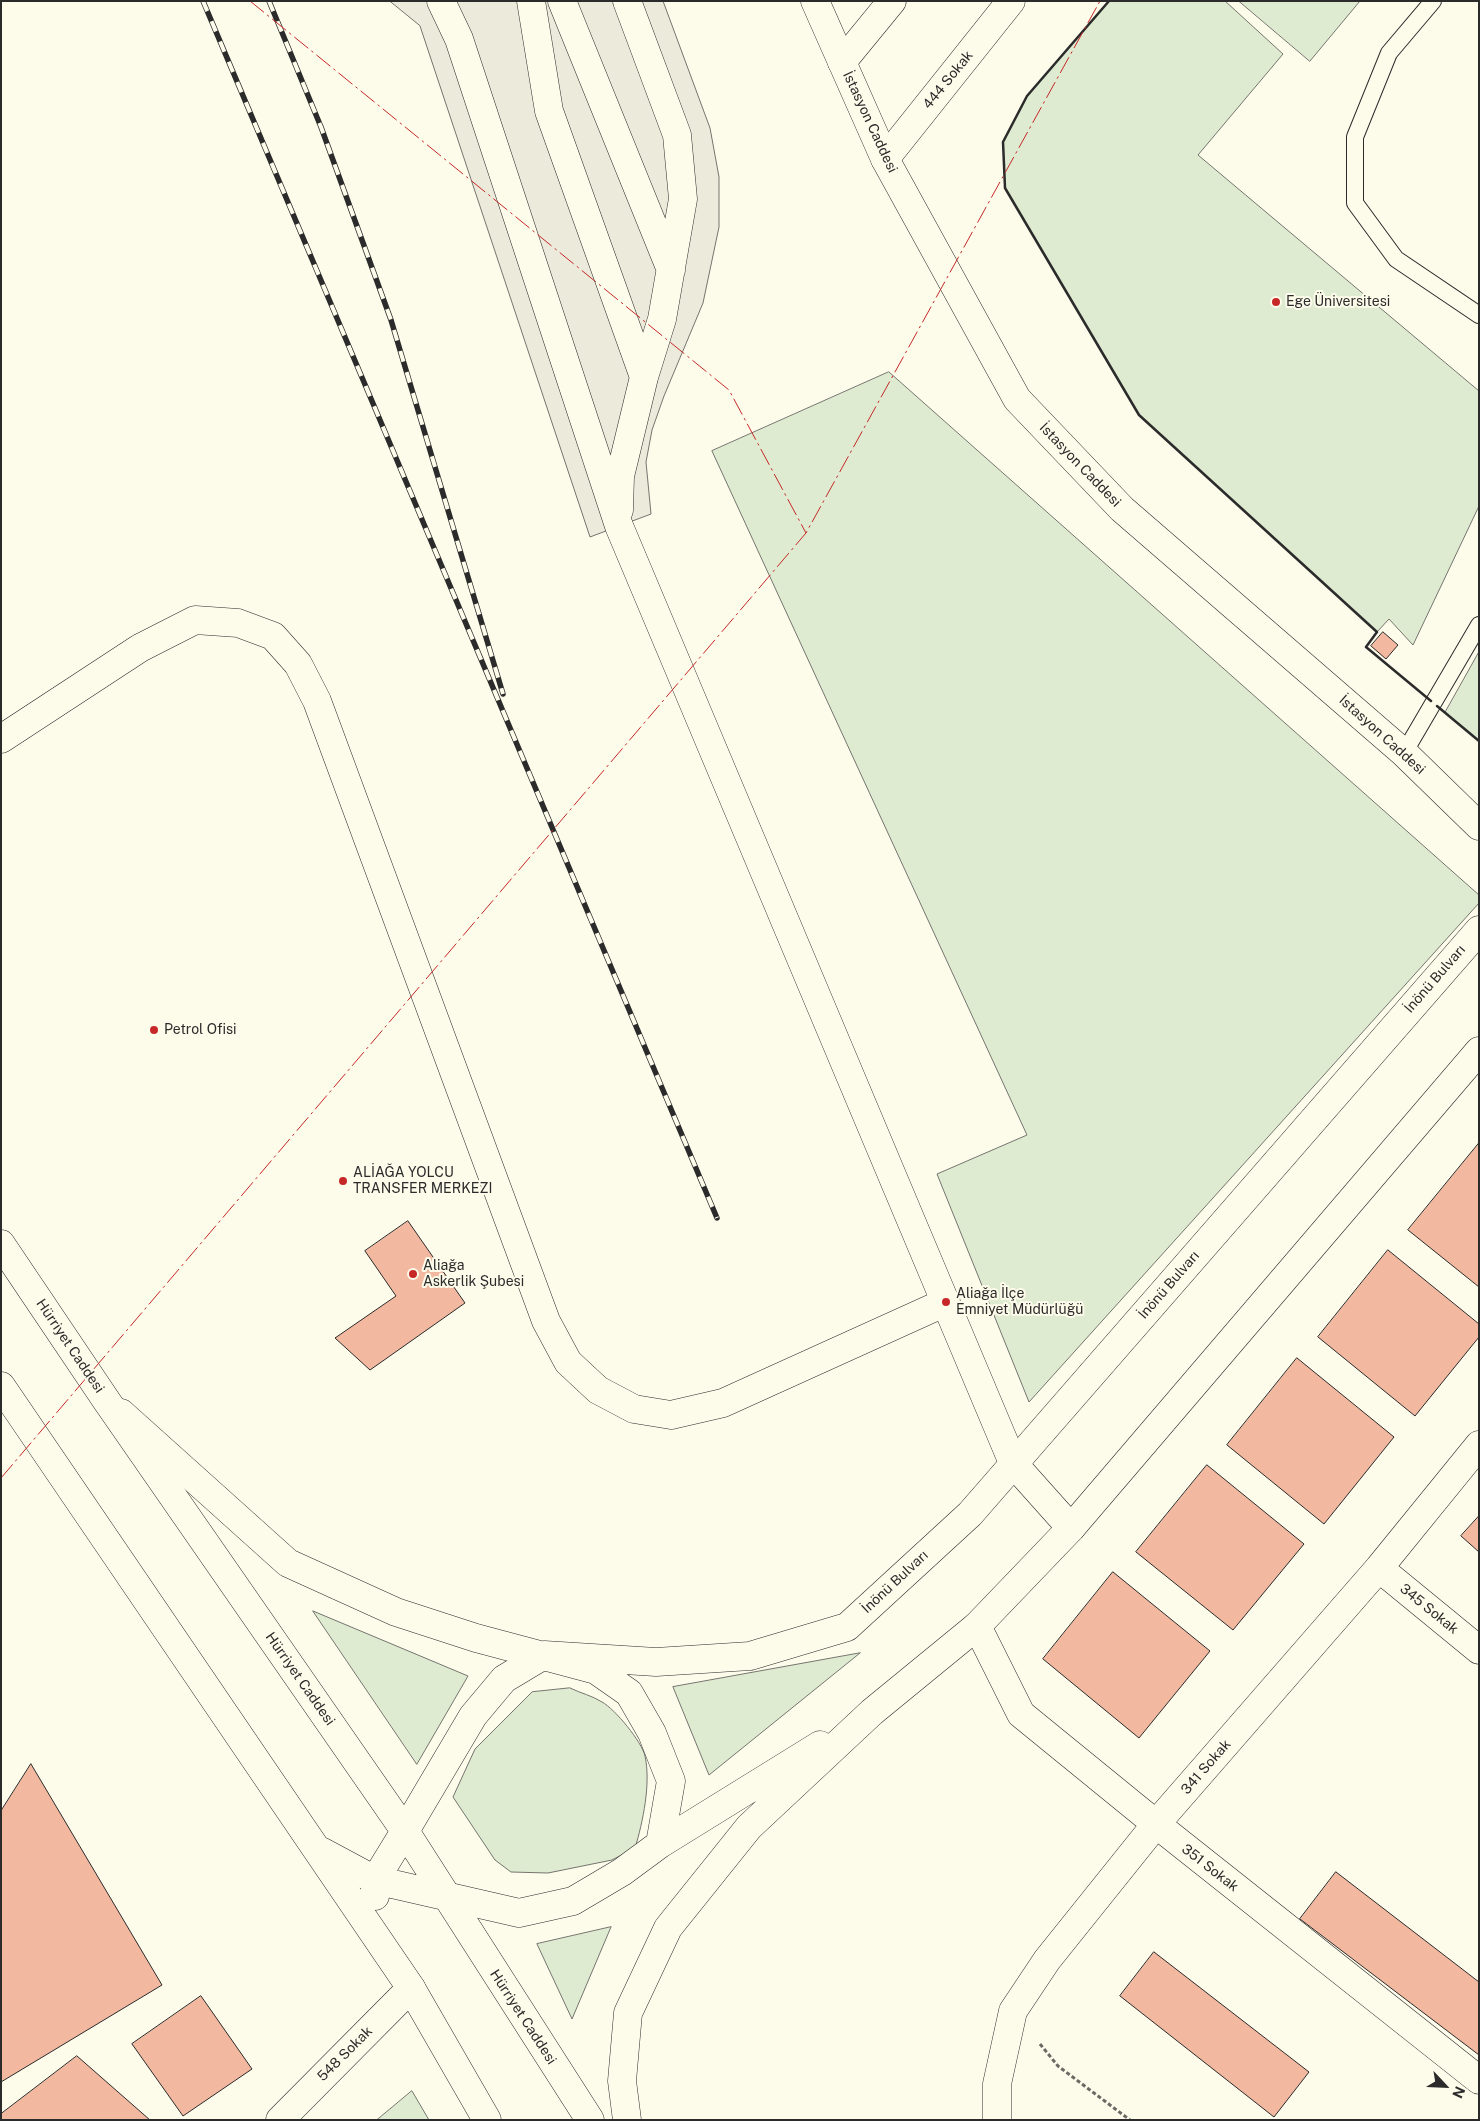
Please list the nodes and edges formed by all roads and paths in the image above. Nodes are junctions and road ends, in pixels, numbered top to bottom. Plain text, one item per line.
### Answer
1 (440, 1) edge
2 (455, 1) edge
3 (531, 1) edge
4 (562, 1) edge
5 (628, 1) edge
6 (815, 1) edge
7 (892, 1) edge
8 (1011, 1) edge
9 (1433, 1) edge
10 (459, 39) junction
11 (842, 62) junction
12 (886, 158) junction
13 (671, 270) junction
14 (1479, 315) edge
15 (644, 377) junction
16 (619, 526) junction
17 (1479, 625) edge
18 (1, 739) edge
19 (1404, 753) junction
20 (1479, 826) edge
21 (1479, 930) edge
22 (1479, 1052) edge
23 (1, 1244) edge
24 (946, 1302) junction
25 (1, 1386) edge
26 (106, 1400) junction
27 (1479, 1445) edge
28 (1013, 1463) junction
29 (1071, 1528) junction
30 (1379, 1568) junction
31 (977, 1626) junction
32 (1479, 1650) edge
33 (544, 1655) junction
34 (872, 1712) junction
35 (1156, 1824) junction
36 (405, 1831) junction
37 (660, 1844) junction
38 (316, 1848) junction
39 (375, 1880) junction
40 (445, 1896) junction
41 (374, 1932) junction
42 (411, 1988) junction
43 (1013, 2011) junction
44 (1479, 2080) edge
45 (280, 2120) edge
46 (488, 2120) edge
47 (590, 2120) edge
48 (627, 2120) edge
49 (997, 2120) edge
50 (1130, 2120) edge

1 - 10 main road
2 - 10 main road
3 - 15 main road
4 - 13 main road
5 - 13 main road
6 - 11 main road, İstasyon Caddesi
7 - 11 main road
8 - 12 main road, 444 Sokak
9 - 14 lane
10 - 16 main road
11 - 12 main road, İstasyon Caddesi
12 - 19 main road, İstasyon Caddesi
13 - 15 main road
15 - 16 main road
16 - 24 main road
17 - 19 lane
18 - 24 main road
19 - 20 main road, İstasyon Caddesi
21 - 28 main road, İnönü Bulvarı
22 - 29 main road
23 - 26 main road, Hürriyet Caddesi
24 - 28 main road
25 - 38 main road
26 - 33 main road
26 - 36 main road, Hürriyet Caddesi
27 - 30 main road, 341 Sokak
28 - 29 main road
28 - 33 main road, İnönü Bulvarı
29 - 31 main road
30 - 32 main road, 345 Sokak
30 - 35 main road, 341 Sokak
31 - 34 main road
31 - 35 main road, 351 Sokak
33 - 36 main road
33 - 37 main road
34 - 37 main road
34 - 48 main road
35 - 43 main road, 341 Sokak
35 - 44 main road, 351 Sokak
36 - 39 main road
36 - 40 main road, Hürriyet Caddesi
37 - 40 main road
38 - 39 main road
38 - 41 main road
39 - 40 main road
39 - 41 main road
40 - 47 main road, Hürriyet Caddesi
41 - 42 main road
42 - 45 main road, 548 Sokak
42 - 46 main road
43 - 49 main road, 341 Sokak
43 - 50 path

